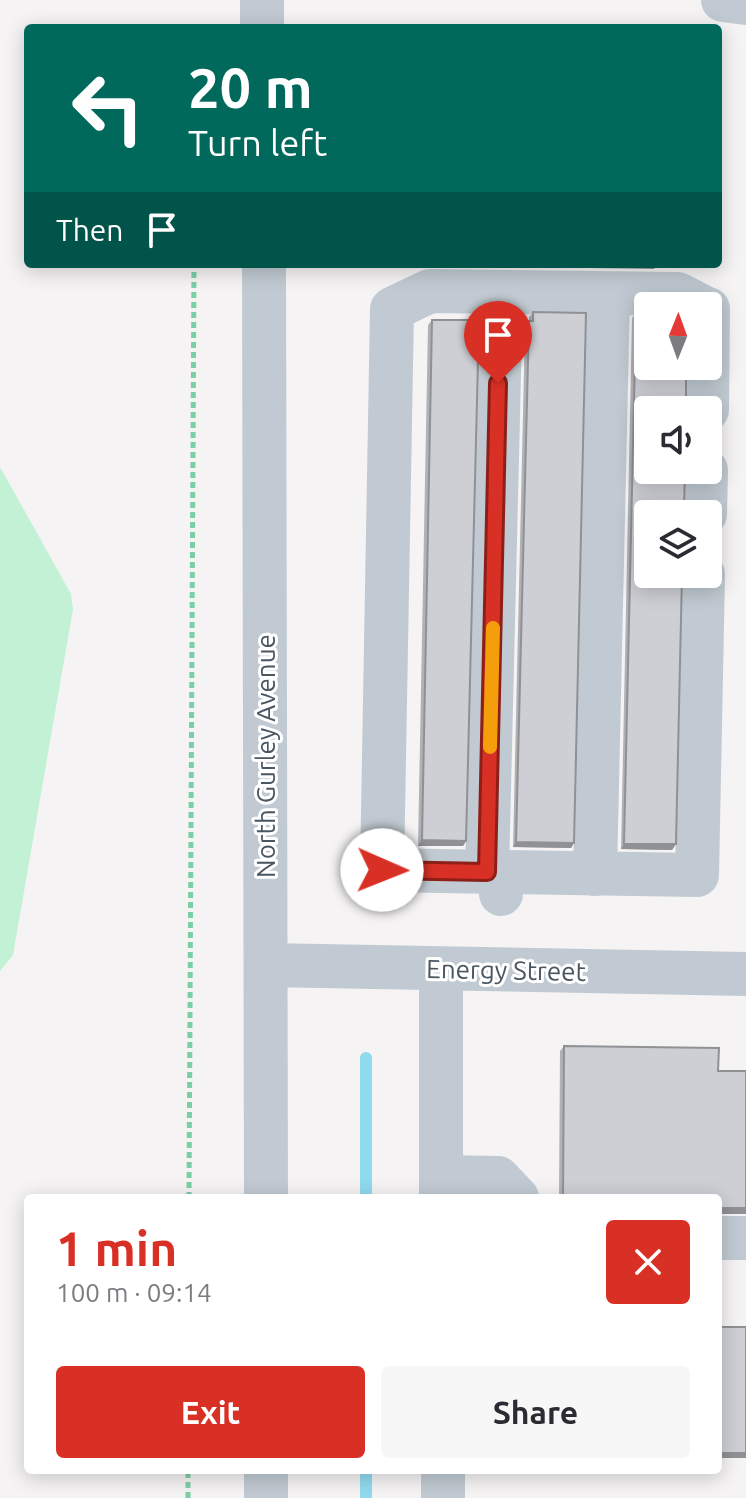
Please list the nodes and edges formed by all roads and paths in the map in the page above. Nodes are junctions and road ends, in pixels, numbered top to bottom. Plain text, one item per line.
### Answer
1 (262, 0) edge
2 (723, 0) edge
3 (731, 0) edge
4 (746, 3) edge
5 (262, 24) edge
6 (194, 268) edge
7 (264, 268) edge
8 (501, 292) junction
9 (608, 294) junction
10 (634, 294) edge
11 (703, 588) edge
12 (595, 874) junction
13 (496, 879) junction
14 (266, 965) junction
15 (441, 969) junction
16 (746, 974) edge
17 (441, 1187) edge
18 (189, 1194) edge
19 (266, 1194) edge
20 (513, 1194) edge
21 (722, 1238) edge
22 (746, 1238) edge
23 (188, 1474) edge
24 (266, 1474) edge
25 (443, 1474) edge
26 (188, 1498) edge
27 (266, 1498) edge
28 (443, 1498) edge

1 - 5 street
2 - 3 street
3 - 4 street
6 - 18 path
7 - 14 street, North Gurley Avenue
8 - 9 street
8 - 13 street
8 - 13 street
9 - 10 street
9 - 12 street
11 - 12 street
12 - 13 street
14 - 15 street, Energy Street
14 - 19 street, North Gurley Avenue
15 - 16 street, Energy Street
15 - 17 street
17 - 20 street
21 - 22 street
23 - 26 path
24 - 27 street
25 - 28 street

